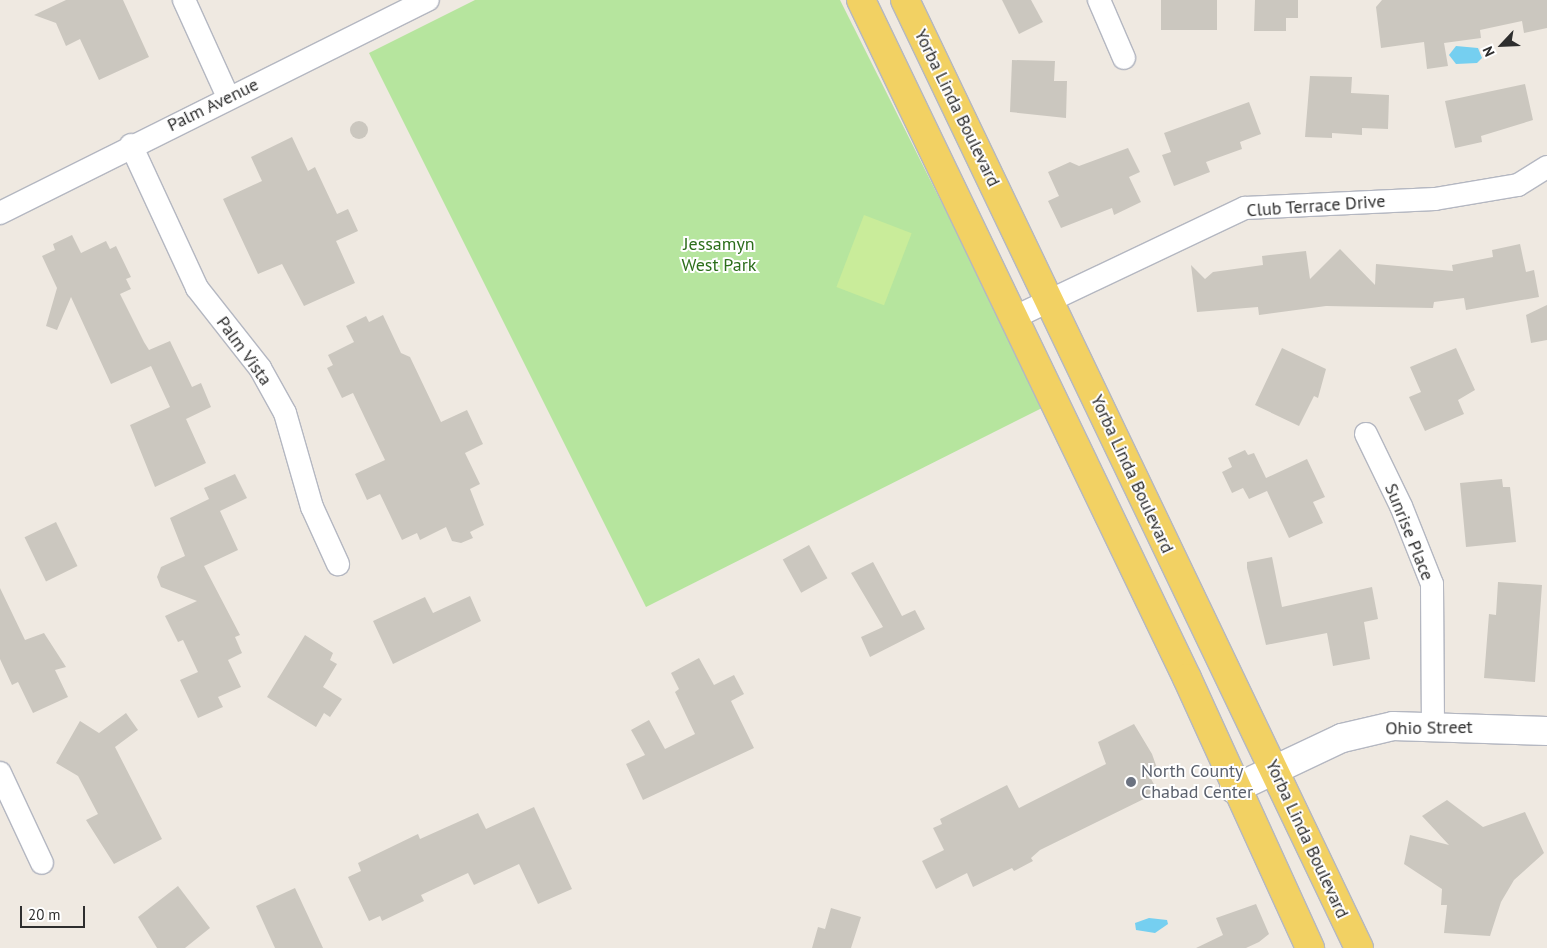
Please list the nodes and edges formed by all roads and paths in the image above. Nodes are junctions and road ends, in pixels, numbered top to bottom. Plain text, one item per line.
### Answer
1 (184, 0) edge
2 (428, 0) edge
3 (861, 0) edge
4 (905, 0) edge
5 (1099, 0) edge
6 (1124, 58) dead end
7 (228, 97) junction
8 (132, 145) junction
9 (1547, 167) edge
10 (0, 213) edge
11 (1050, 300) junction
12 (1014, 318) junction
13 (1366, 434) dead end
14 (338, 564) dead end
15 (1433, 724) junction
16 (1547, 731) edge
17 (1274, 770) junction
18 (0, 774) edge
19 (1234, 789) junction
20 (42, 863) dead end
21 (1310, 948) edge
22 (1359, 948) edge

1 - 7 street
2 - 7 street, Palm Avenue
3 - 12 main road
4 - 11 main road, Yorba Linda Boulevard
5 - 6 street
7 - 8 street, Palm Avenue
8 - 10 street, Palm Avenue
8 - 14 street, Palm Vista
9 - 11 street, Club Terrace Drive
11 - 12 street, Club Terrace Drive
11 - 17 main road, Yorba Linda Boulevard
12 - 19 main road
13 - 15 street, Sunrise Place
15 - 16 street, Ohio Street
15 - 17 street, Ohio Street
17 - 19 street, Ohio Street
17 - 22 main road, Yorba Linda Boulevard
18 - 20 street
19 - 21 main road

